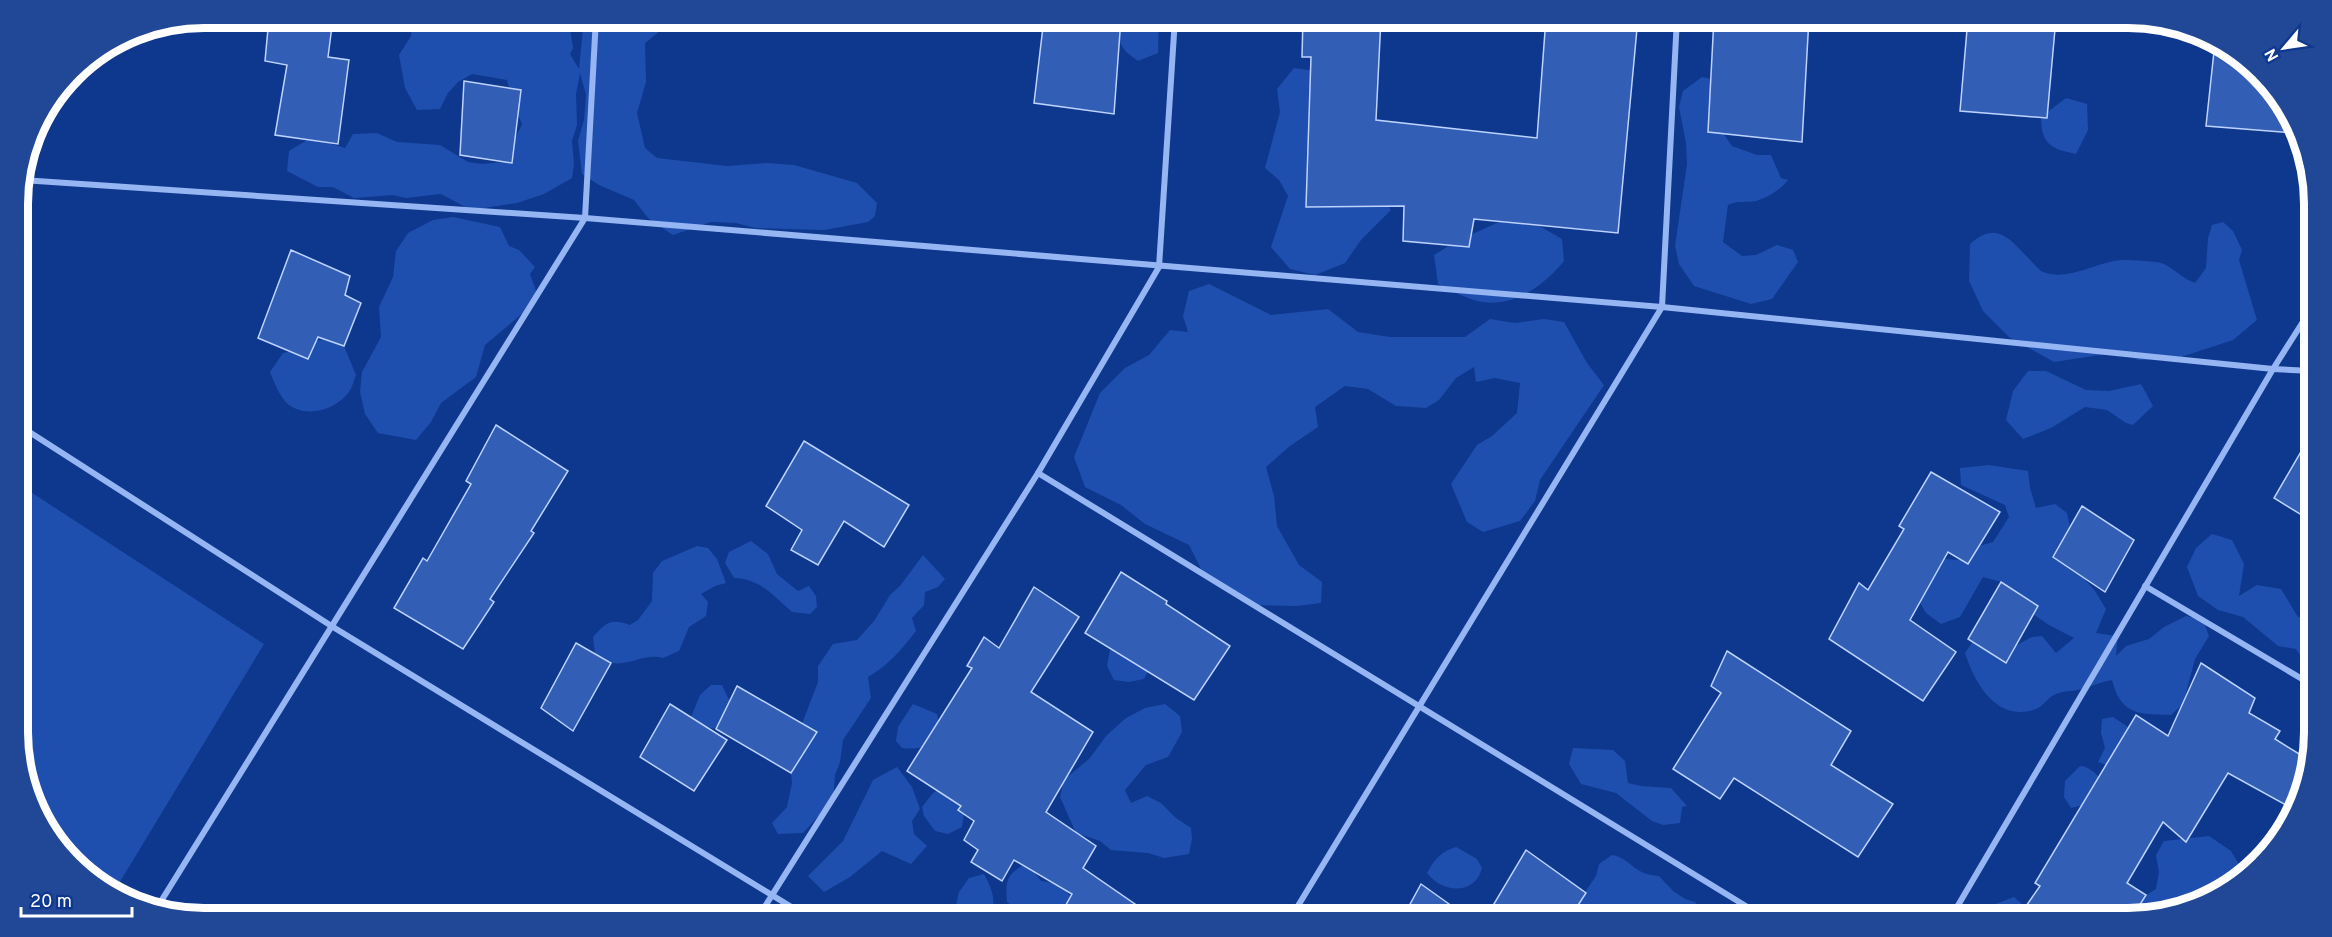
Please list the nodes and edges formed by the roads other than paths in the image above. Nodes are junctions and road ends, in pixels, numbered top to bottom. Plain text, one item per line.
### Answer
1 (595, 28) edge
2 (1174, 28) edge
3 (1676, 28) edge
4 (30, 181) edge
5 (585, 218) junction
6 (1159, 267) junction
7 (1662, 307) junction
8 (2304, 320) edge
9 (2273, 369) junction
10 (2304, 371) edge
11 (29, 431) edge
12 (1038, 473) junction
13 (2145, 586) junction
14 (333, 627) junction
15 (2304, 680) edge
16 (1419, 706) junction
17 (772, 896) junction
18 (160, 902) edge
19 (764, 908) edge
20 (792, 908) edge
21 (1297, 908) edge
22 (1749, 908) edge
23 (1956, 908) edge

1 - 5 street
2 - 6 street
3 - 7 street
4 - 5 street
5 - 6 street
5 - 14 street
6 - 7 street
6 - 12 street
7 - 9 street
7 - 16 street
8 - 9 street
9 - 10 street
9 - 13 street
11 - 14 street
12 - 16 street
12 - 17 street
13 - 15 street
13 - 23 street
14 - 17 street
14 - 18 street
16 - 21 street
16 - 22 street
17 - 19 street
17 - 20 street

